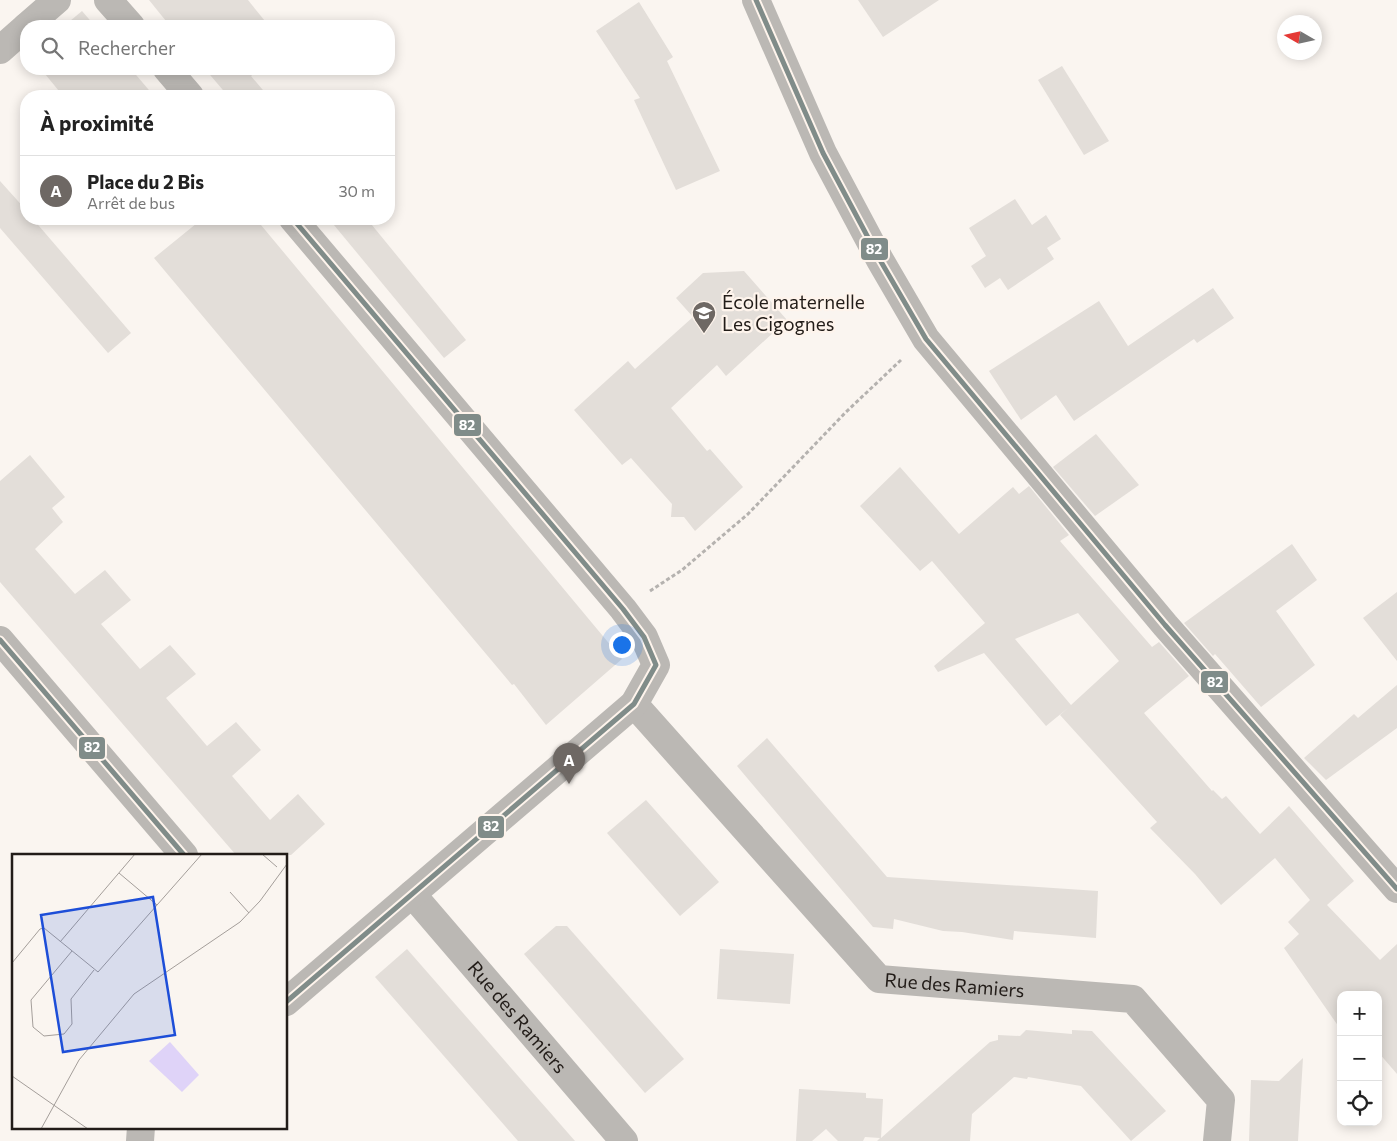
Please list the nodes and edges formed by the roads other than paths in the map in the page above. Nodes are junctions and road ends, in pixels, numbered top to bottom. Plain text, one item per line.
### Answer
1 (58, 0) edge
2 (108, 0) edge
3 (756, 0) edge
4 (35, 20) edge
5 (126, 20) edge
6 (20, 33) edge
7 (0, 50) edge
8 (172, 75) edge
9 (185, 90) edge
10 (298, 225) edge
11 (0, 640) edge
12 (634, 704) junction
13 (183, 854) edge
14 (1397, 889) edge
15 (412, 894) junction
16 (290, 991) edge
17 (141, 1128) edge
18 (140, 1141) edge
19 (624, 1141) edge
20 (1217, 1141) edge

1 - 4 street
2 - 5 street
3 - 14 street
6 - 7 street
8 - 9 street
10 - 12 street
11 - 13 street
12 - 15 street
12 - 20 street, Rue des Ramiers
15 - 16 street
15 - 19 street, Rue des Ramiers
17 - 18 street

